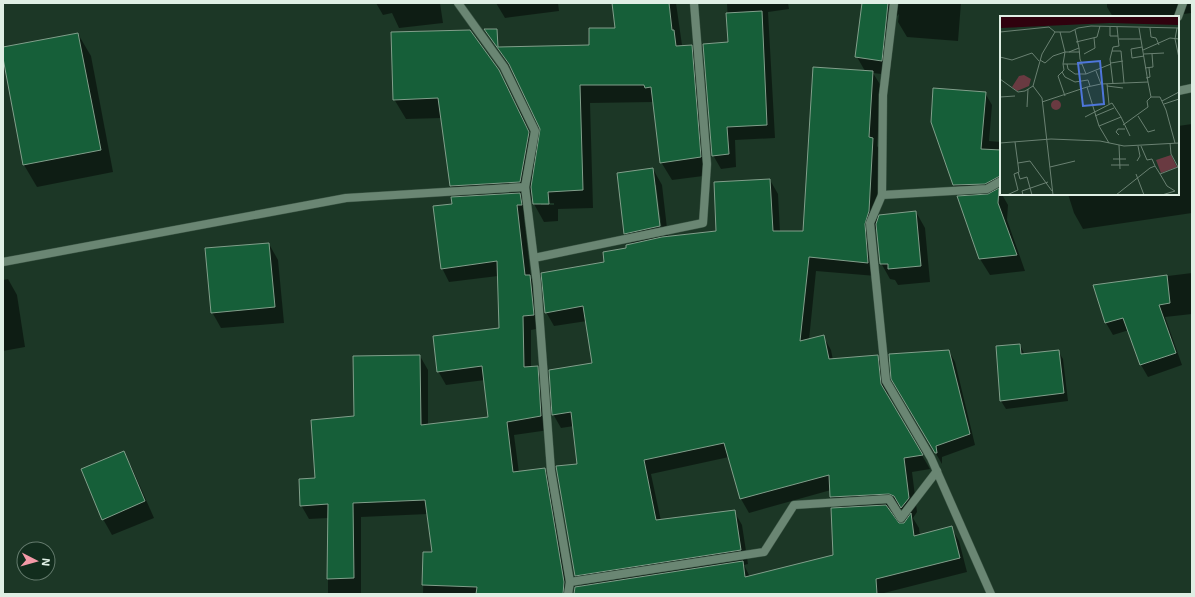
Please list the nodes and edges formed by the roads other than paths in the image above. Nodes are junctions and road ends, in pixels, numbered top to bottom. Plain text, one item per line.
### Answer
1 (458, 3) edge
2 (694, 3) edge
3 (894, 3) edge
4 (1183, 3) edge
5 (1178, 16) edge
6 (1192, 88) edge
7 (1179, 91) edge
8 (1000, 182) edge
9 (525, 187) junction
10 (882, 195) junction
11 (534, 258) junction
12 (3, 262) edge
13 (937, 471) junction
14 (570, 582) junction
15 (568, 594) edge
16 (991, 594) edge

1 - 9 street
2 - 11 street
3 - 10 street
4 - 5 street
6 - 7 street
8 - 10 street
9 - 11 street
9 - 12 street
10 - 13 street
11 - 14 street
13 - 14 street
13 - 16 street
14 - 15 street

